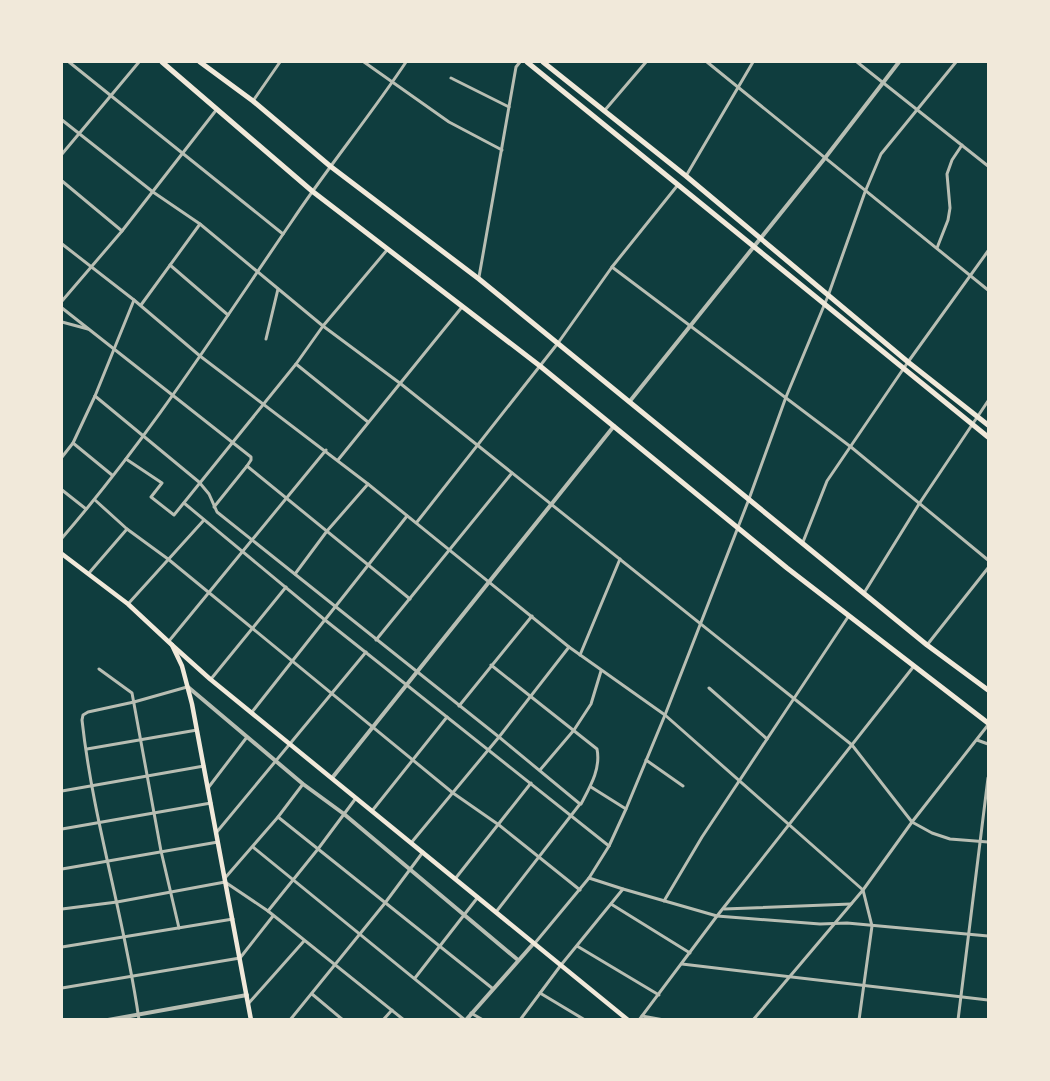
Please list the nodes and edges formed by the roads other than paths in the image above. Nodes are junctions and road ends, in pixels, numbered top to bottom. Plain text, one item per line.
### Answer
1 (69, 62) edge
2 (139, 62) edge
3 (162, 62) edge
4 (200, 62) edge
5 (280, 62) edge
6 (364, 62) edge
7 (406, 62) edge
8 (520, 62) edge
9 (527, 62) edge
10 (543, 62) edge
11 (646, 62) edge
12 (707, 62) edge
13 (753, 62) edge
14 (857, 62) edge
15 (899, 62) edge
16 (956, 62) edge
17 (451, 78) dead end
18 (392, 83) junction
19 (882, 83) junction
20 (738, 85) junction
21 (110, 96) junction
22 (253, 101) junction
23 (509, 107) junction
24 (217, 109) junction
25 (918, 110) junction
26 (604, 111) junction
27 (62, 120) edge
28 (79, 134) junction
29 (962, 145) junction
30 (502, 150) junction
31 (62, 154) edge
32 (184, 154) junction
33 (825, 159) junction
34 (330, 166) junction
35 (988, 166) edge
36 (686, 176) junction
37 (62, 181) edge
38 (679, 184) junction
39 (312, 191) junction
40 (153, 192) junction
41 (866, 192) junction
42 (200, 224) junction
43 (122, 231) junction
44 (283, 234) junction
45 (761, 239) junction
46 (62, 244) edge
47 (755, 247) junction
48 (937, 248) junction
49 (389, 249) junction
50 (988, 251) edge
51 (170, 265) junction
52 (91, 267) junction
53 (612, 267) junction
54 (257, 273) junction
55 (971, 275) junction
56 (479, 279) junction
57 (278, 289) junction
58 (988, 290) edge
59 (828, 296) junction
60 (134, 300) junction
61 (62, 301) edge
62 (825, 304) junction
63 (140, 306) junction
64 (463, 306) junction
65 (62, 308) edge
66 (228, 315) junction
67 (62, 322) edge
68 (690, 325) junction
69 (323, 326) junction
70 (89, 329) junction
71 (266, 339) dead end
72 (558, 343) junction
73 (113, 347) junction
74 (200, 356) junction
75 (908, 362) junction
76 (296, 364) junction
77 (540, 366) junction
78 (904, 369) junction
79 (401, 384) junction
80 (94, 396) junction
81 (172, 396) junction
82 (786, 397) junction
83 (630, 401) junction
84 (988, 401) edge
85 (265, 404) junction
86 (978, 417) junction
87 (369, 422) junction
88 (974, 424) junction
89 (614, 425) junction
90 (988, 425) edge
91 (143, 435) junction
92 (988, 436) edge
93 (232, 442) junction
94 (73, 443) junction
95 (478, 446) junction
96 (851, 447) junction
97 (326, 450) junction
98 (62, 457) edge
99 (126, 459) junction
100 (338, 460) junction
101 (247, 466) junction
102 (512, 473) junction
103 (112, 476) junction
104 (199, 482) junction
105 (369, 484) junction
106 (62, 490) edge
107 (285, 498) junction
108 (749, 499) junction
109 (95, 500) junction
110 (184, 503) junction
111 (552, 504) junction
112 (919, 504) junction
113 (214, 507) junction
114 (87, 510) junction
115 (407, 516) junction
116 (204, 520) junction
117 (417, 523) junction
118 (738, 528) junction
119 (127, 529) junction
120 (327, 531) junction
121 (62, 538) edge
122 (253, 540) junction
123 (802, 543) junction
124 (451, 550) junction
125 (243, 552) junction
126 (62, 554) edge
127 (168, 559) junction
128 (620, 559) junction
129 (988, 560) edge
130 (368, 566) junction
131 (988, 568) edge
132 (88, 574) junction
133 (295, 574) junction
134 (490, 581) junction
135 (285, 587) junction
136 (209, 593) junction
137 (864, 593) junction
138 (410, 599) junction
139 (128, 604) junction
140 (335, 606) junction
141 (532, 616) junction
142 (848, 617) junction
143 (325, 620) junction
144 (701, 623) junction
145 (251, 629) junction
146 (376, 640) junction
147 (171, 643) junction
148 (927, 645) junction
149 (569, 647) junction
150 (366, 652) junction
151 (580, 655) junction
152 (292, 661) junction
153 (491, 665) junction
154 (914, 666) junction
155 (99, 669) dead end
156 (601, 671) junction
157 (417, 672) junction
158 (210, 679) junction
159 (407, 685) junction
160 (188, 687) junction
161 (709, 688) dead end
162 (988, 690) edge
163 (331, 693) junction
164 (530, 696) junction
165 (795, 698) junction
166 (134, 702) junction
167 (459, 706) junction
168 (252, 713) junction
169 (665, 716) junction
170 (447, 717) junction
171 (988, 724) edge
172 (372, 727) junction
173 (197, 730) junction
174 (574, 730) junction
175 (247, 737) junction
176 (499, 737) junction
177 (141, 739) junction
178 (767, 739) junction
179 (977, 740) junction
180 (290, 744) junction
181 (988, 744) edge
182 (852, 745) junction
183 (87, 749) junction
184 (489, 749) junction
185 (413, 759) junction
186 (276, 760) junction
187 (646, 760) junction
188 (204, 766) junction
189 (540, 771) junction
190 (148, 775) junction
191 (988, 777) edge
192 (332, 778) junction
193 (739, 782) junction
194 (531, 783) junction
195 (93, 784) junction
196 (303, 784) junction
197 (683, 786) dead end
198 (591, 787) junction
199 (208, 788) junction
200 (62, 791) edge
201 (453, 793) junction
202 (356, 798) junction
203 (211, 803) junction
204 (580, 804) junction
205 (626, 809) junction
206 (372, 811) junction
207 (154, 812) junction
208 (344, 814) junction
209 (572, 816) junction
210 (278, 817) junction
211 (100, 822) junction
212 (912, 822) junction
213 (790, 824) junction
214 (499, 825) junction
215 (62, 829) edge
216 (216, 833) junction
217 (218, 842) junction
218 (980, 842) junction
219 (988, 842) edge
220 (411, 843) junction
221 (609, 846) junction
222 (253, 847) junction
223 (318, 849) junction
224 (161, 851) junction
225 (423, 852) junction
226 (540, 857) junction
227 (107, 861) junction
228 (62, 869) edge
229 (409, 869) junction
230 (589, 878) junction
231 (293, 879) junction
232 (455, 879) junction
233 (225, 880) junction
234 (580, 890) junction
235 (622, 890) junction
236 (863, 890) junction
237 (171, 891) junction
238 (478, 897) junction
239 (664, 901) junction
240 (117, 902) junction
241 (385, 903) junction
242 (612, 904) junction
243 (851, 904) junction
244 (62, 909) edge
245 (722, 909) junction
246 (268, 911) junction
247 (496, 912) junction
248 (465, 915) junction
249 (273, 916) junction
250 (717, 916) junction
251 (232, 919) junction
252 (834, 924) junction
253 (872, 926) junction
254 (179, 928) junction
255 (360, 933) junction
256 (968, 934) junction
257 (988, 936) edge
258 (124, 937) junction
259 (304, 941) junction
260 (534, 943) junction
261 (440, 946) junction
262 (577, 946) junction
263 (62, 947) edge
264 (690, 953) junction
265 (240, 958) junction
266 (518, 960) junction
267 (561, 964) junction
268 (682, 964) junction
269 (336, 966) junction
270 (131, 975) junction
271 (789, 976) junction
272 (416, 978) junction
273 (864, 985) junction
274 (62, 988) edge
275 (492, 988) junction
276 (540, 993) junction
277 (312, 994) junction
278 (247, 995) junction
279 (658, 995) junction
280 (962, 998) junction
281 (988, 1000) edge
282 (248, 1004) junction
283 (392, 1010) junction
284 (471, 1013) junction
285 (139, 1017) edge
286 (640, 1018) edge
287 (754, 1019) edge
288 (108, 1020) edge
289 (251, 1020) edge
290 (290, 1020) edge
291 (343, 1020) edge
292 (383, 1020) edge
293 (404, 1020) edge
294 (466, 1020) edge
295 (483, 1020) edge
296 (520, 1020) edge
297 (585, 1020) edge
298 (628, 1020) edge
299 (664, 1020) edge
300 (859, 1020) edge
301 (958, 1020) edge

1 - 21 street
2 - 21 street
3 - 24 main road
4 - 22 main road
5 - 22 street
6 - 18 street
7 - 18 street
8 - 23 street
9 - 38 main road
10 - 26 main road
11 - 26 street
12 - 20 street
13 - 20 street
14 - 19 street
15 - 19 street
16 - 25 street
17 - 23 street
18 - 30 street
18 - 34 street
19 - 25 street
19 - 33 street
20 - 33 street
20 - 36 street
21 - 28 street
21 - 32 street
22 - 34 main road
23 - 30 street
24 - 32 street
24 - 39 main road
25 - 29 street
25 - 41 street
26 - 36 main road
27 - 28 street
28 - 31 street
28 - 40 street
29 - 35 street
29 - 48 street
30 - 56 street
32 - 40 street
32 - 44 street
33 - 41 street
33 - 45 street
34 - 39 street
34 - 56 main road
36 - 45 main road
37 - 43 street
38 - 47 main road
38 - 53 street
39 - 44 street
39 - 49 main road
40 - 42 street
40 - 43 street
41 - 48 street
41 - 59 street
42 - 51 street
42 - 54 street
43 - 52 street
44 - 54 street
45 - 47 street
45 - 59 main road
46 - 52 street
47 - 62 main road
47 - 68 street
48 - 55 street
49 - 64 main road
49 - 69 street
50 - 55 street
51 - 63 street
51 - 66 street
52 - 60 street
52 - 61 street
53 - 68 street
53 - 72 street
54 - 57 street
54 - 66 street
55 - 58 street
55 - 75 street
56 - 72 main road
57 - 69 street
57 - 71 street
59 - 62 street
59 - 75 main road
60 - 63 street
60 - 73 street
62 - 78 main road
62 - 82 street
63 - 74 street
64 - 77 main road
64 - 79 street
65 - 70 street
66 - 74 street
67 - 70 street
68 - 82 street
68 - 83 street
69 - 76 street
69 - 79 street
70 - 73 street
72 - 77 street
72 - 83 main road
73 - 80 street
73 - 81 street
74 - 81 street
74 - 85 street
75 - 78 street
75 - 86 main road
76 - 85 street
76 - 87 street
77 - 89 main road
77 - 95 street
78 - 88 main road
78 - 96 street
79 - 87 street
79 - 95 street
80 - 91 street
80 - 94 street
81 - 91 street
81 - 93 street
82 - 96 street
82 - 108 street
83 - 108 main road
84 - 86 street
85 - 93 street
85 - 97 street
86 - 88 street
86 - 90 main road
87 - 100 street
88 - 92 main road
88 - 112 street
89 - 111 street
89 - 118 main road
91 - 99 street
91 - 104 street
93 - 101 street
93 - 104 street
94 - 98 street
94 - 103 street
95 - 102 street
95 - 117 street
96 - 112 street
96 - 123 street
97 - 100 street
97 - 107 street
99 - 103 street
99 - 110 street
100 - 105 street
101 - 107 street
101 - 113 street
102 - 111 street
102 - 124 street
103 - 109 street
104 - 110 street
104 - 113 street
105 - 115 street
105 - 120 street
106 - 114 street
107 - 120 street
107 - 122 street
108 - 118 street
108 - 123 main road
109 - 114 street
109 - 119 street
110 - 116 street
111 - 128 street
111 - 134 street
112 - 129 street
112 - 137 street
113 - 122 street
114 - 121 street
115 - 117 street
115 - 130 street
116 - 125 street
116 - 127 street
117 - 124 street
118 - 142 main road
118 - 144 street
119 - 127 street
119 - 132 street
120 - 130 street
120 - 133 street
122 - 125 street
122 - 133 street
123 - 137 main road
124 - 134 street
124 - 138 street
125 - 135 street
125 - 136 street
126 - 132 main road
127 - 136 street
127 - 139 street
128 - 144 street
128 - 151 street
130 - 138 street
130 - 140 street
131 - 148 street
132 - 139 main road
133 - 140 street
134 - 141 street
134 - 157 street
135 - 143 street
135 - 145 street
136 - 145 street
136 - 147 street
137 - 148 main road
138 - 146 street
139 - 147 main road
140 - 143 street
140 - 146 street
141 - 149 street
141 - 153 street
142 - 154 main road
142 - 165 street
143 - 150 street
143 - 152 street
144 - 165 street
144 - 169 street
145 - 152 street
145 - 158 street
146 - 157 street
147 - 158 main road
147 - 160 main road
148 - 162 main road
149 - 151 street
149 - 164 street
150 - 159 street
150 - 163 street
151 - 156 street
152 - 163 street
152 - 168 street
153 - 164 street
153 - 167 street
154 - 171 main road
154 - 182 street
155 - 166 street
156 - 169 street
156 - 174 street
157 - 159 street
157 - 167 street
158 - 168 main road
159 - 170 street
159 - 172 street
160 - 166 street
160 - 173 main road
160 - 175 street
161 - 178 street
163 - 172 street
163 - 180 street
164 - 174 street
164 - 176 street
165 - 178 street
165 - 182 street
166 - 177 street
166 - 183 street
167 - 176 street
168 - 180 main road
169 - 187 street
169 - 193 street
170 - 184 street
170 - 185 street
171 - 179 street
172 - 185 street
172 - 192 street
173 - 177 street
173 - 188 main road
174 - 189 street
174 - 198 street
175 - 186 street
175 - 199 street
176 - 184 street
176 - 189 street
177 - 183 street
177 - 190 street
178 - 193 street
179 - 181 street
179 - 212 street
180 - 186 street
180 - 192 main road
182 - 212 street
182 - 213 street
183 - 195 street
184 - 194 street
184 - 201 street
185 - 201 street
185 - 206 street
186 - 196 street
186 - 216 street
187 - 197 street
187 - 205 street
188 - 190 street
188 - 199 main road
189 - 204 street
190 - 195 street
190 - 207 street
191 - 218 street
192 - 202 main road
193 - 213 street
193 - 239 street
194 - 209 street
194 - 214 street
195 - 200 street
195 - 211 street
196 - 208 street
196 - 210 street
198 - 204 street
198 - 205 street
199 - 203 main road
201 - 214 street
201 - 220 street
202 - 206 main road
202 - 208 street
203 - 207 street
203 - 216 main road
204 - 209 street
205 - 221 street
206 - 220 main road
207 - 211 street
207 - 224 street
208 - 223 street
208 - 229 street
209 - 221 street
209 - 226 street
210 - 222 street
210 - 223 street
211 - 215 street
211 - 227 street
212 - 218 street
212 - 236 street
213 - 236 street
213 - 245 street
214 - 226 street
214 - 232 street
216 - 217 main road
217 - 224 street
217 - 233 main road
218 - 219 street
218 - 256 street
220 - 225 main road
221 - 230 street
222 - 231 street
222 - 233 street
223 - 231 street
223 - 241 street
224 - 227 street
224 - 237 street
225 - 229 street
225 - 232 main road
226 - 234 street
226 - 247 street
227 - 228 street
227 - 240 street
229 - 241 street
229 - 248 street
230 - 234 street
230 - 235 street
231 - 246 street
231 - 255 street
232 - 238 main road
233 - 237 street
233 - 246 street
233 - 251 main road
234 - 260 street
235 - 239 street
235 - 242 street
236 - 243 street
236 - 253 street
237 - 240 street
237 - 254 street
238 - 247 main road
238 - 248 street
239 - 250 street
240 - 244 street
240 - 258 street
241 - 255 street
241 - 261 street
242 - 262 street
242 - 264 street
243 - 245 street
243 - 252 street
245 - 250 street
246 - 249 street
247 - 260 main road
248 - 261 street
248 - 266 street
249 - 259 street
249 - 265 street
250 - 252 street
250 - 264 street
251 - 254 street
251 - 265 main road
252 - 253 street
252 - 271 street
253 - 256 street
253 - 273 street
254 - 258 street
255 - 269 street
255 - 272 street
256 - 257 street
256 - 280 street
258 - 263 street
258 - 270 street
259 - 269 street
259 - 282 street
260 - 266 street
260 - 267 main road
261 - 272 street
261 - 275 street
262 - 267 street
262 - 279 street
264 - 268 street
265 - 270 street
265 - 278 main road
266 - 275 street
267 - 276 street
267 - 298 main road
268 - 271 street
268 - 279 street
269 - 277 street
269 - 283 street
270 - 274 street
270 - 285 street
271 - 273 street
271 - 287 street
272 - 294 street
273 - 280 street
273 - 300 street
275 - 284 street
276 - 296 street
276 - 297 street
277 - 290 street
277 - 291 street
278 - 282 main road
278 - 285 street
279 - 286 street
280 - 281 street
280 - 301 street
282 - 289 main road
283 - 292 street
283 - 293 street
284 - 294 street
284 - 295 street
285 - 288 street
286 - 299 street

